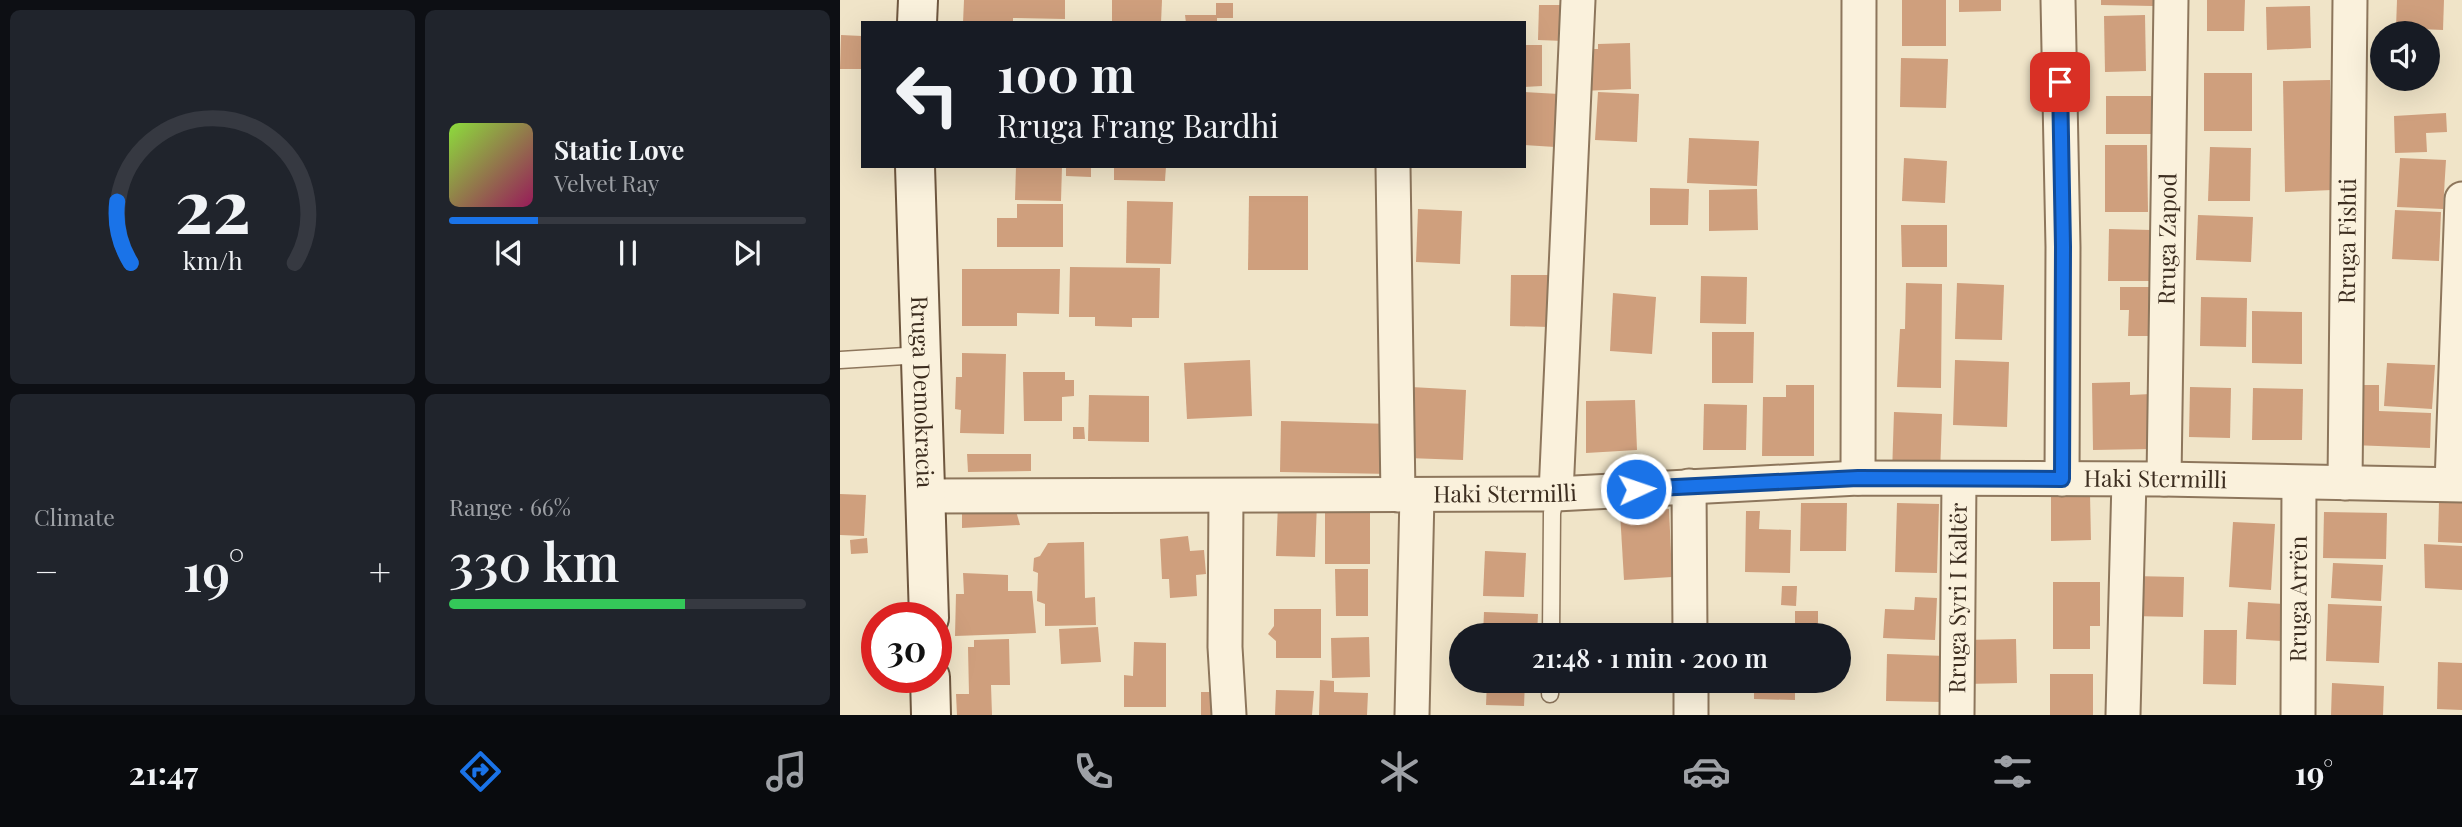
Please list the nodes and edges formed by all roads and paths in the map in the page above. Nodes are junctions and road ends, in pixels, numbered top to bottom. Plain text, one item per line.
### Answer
1 (918, 0) edge
2 (1578, 0) edge
3 (1858, 0) edge
4 (2058, 0) edge
5 (2171, 0) edge
6 (2350, 0) edge
7 (917, 21) edge
8 (915, 168) edge
9 (1393, 168) edge
10 (2462, 199) edge
11 (921, 355) junction
12 (840, 360) edge
13 (1858, 478) junction
14 (1959, 479) junction
15 (2062, 479) junction
16 (2129, 480) junction
17 (2164, 480) junction
18 (2299, 483) junction
19 (2345, 484) junction
20 (2457, 484) edge
21 (1689, 486) junction
22 (1556, 494) junction
23 (1408, 495) junction
24 (926, 496) junction
25 (1226, 496) junction
26 (929, 602) edge
27 (1551, 623) edge
28 (1690, 623) edge
29 (930, 693) edge
30 (1691, 693) edge
31 (931, 715) edge
32 (1229, 715) edge
33 (1412, 715) edge
34 (1691, 715) edge
35 (1957, 715) edge
36 (2123, 715) edge
37 (2298, 715) edge

1 - 7 main road
2 - 22 street
3 - 13 street
4 - 15 street
5 - 17 street, Rruga Zapod
6 - 19 street, Rruga Fishti
8 - 11 main road, Rruga Demokracia
9 - 23 street
10 - 20 street
11 - 12 lane
11 - 24 main road, Rruga Demokracia
13 - 14 street, Haki Stermilli
13 - 21 street, Haki Stermilli
14 - 15 street, Haki Stermilli
14 - 35 street, Rruga Syri I Kaltër
15 - 16 street, Haki Stermilli
16 - 17 street, Haki Stermilli
16 - 36 street
17 - 18 street, Haki Stermilli
18 - 19 street, Haki Stermilli
18 - 37 street, Rruga Arrën
19 - 20 street, Haki Stermilli
21 - 22 street, Haki Stermilli
21 - 28 street
22 - 23 street, Haki Stermilli
22 - 27 lane
23 - 25 street, Haki Stermilli
23 - 33 street
24 - 25 street, Haki Stermilli
24 - 26 main road, Rruga Demokracia
25 - 32 street
29 - 31 main road
30 - 34 street

